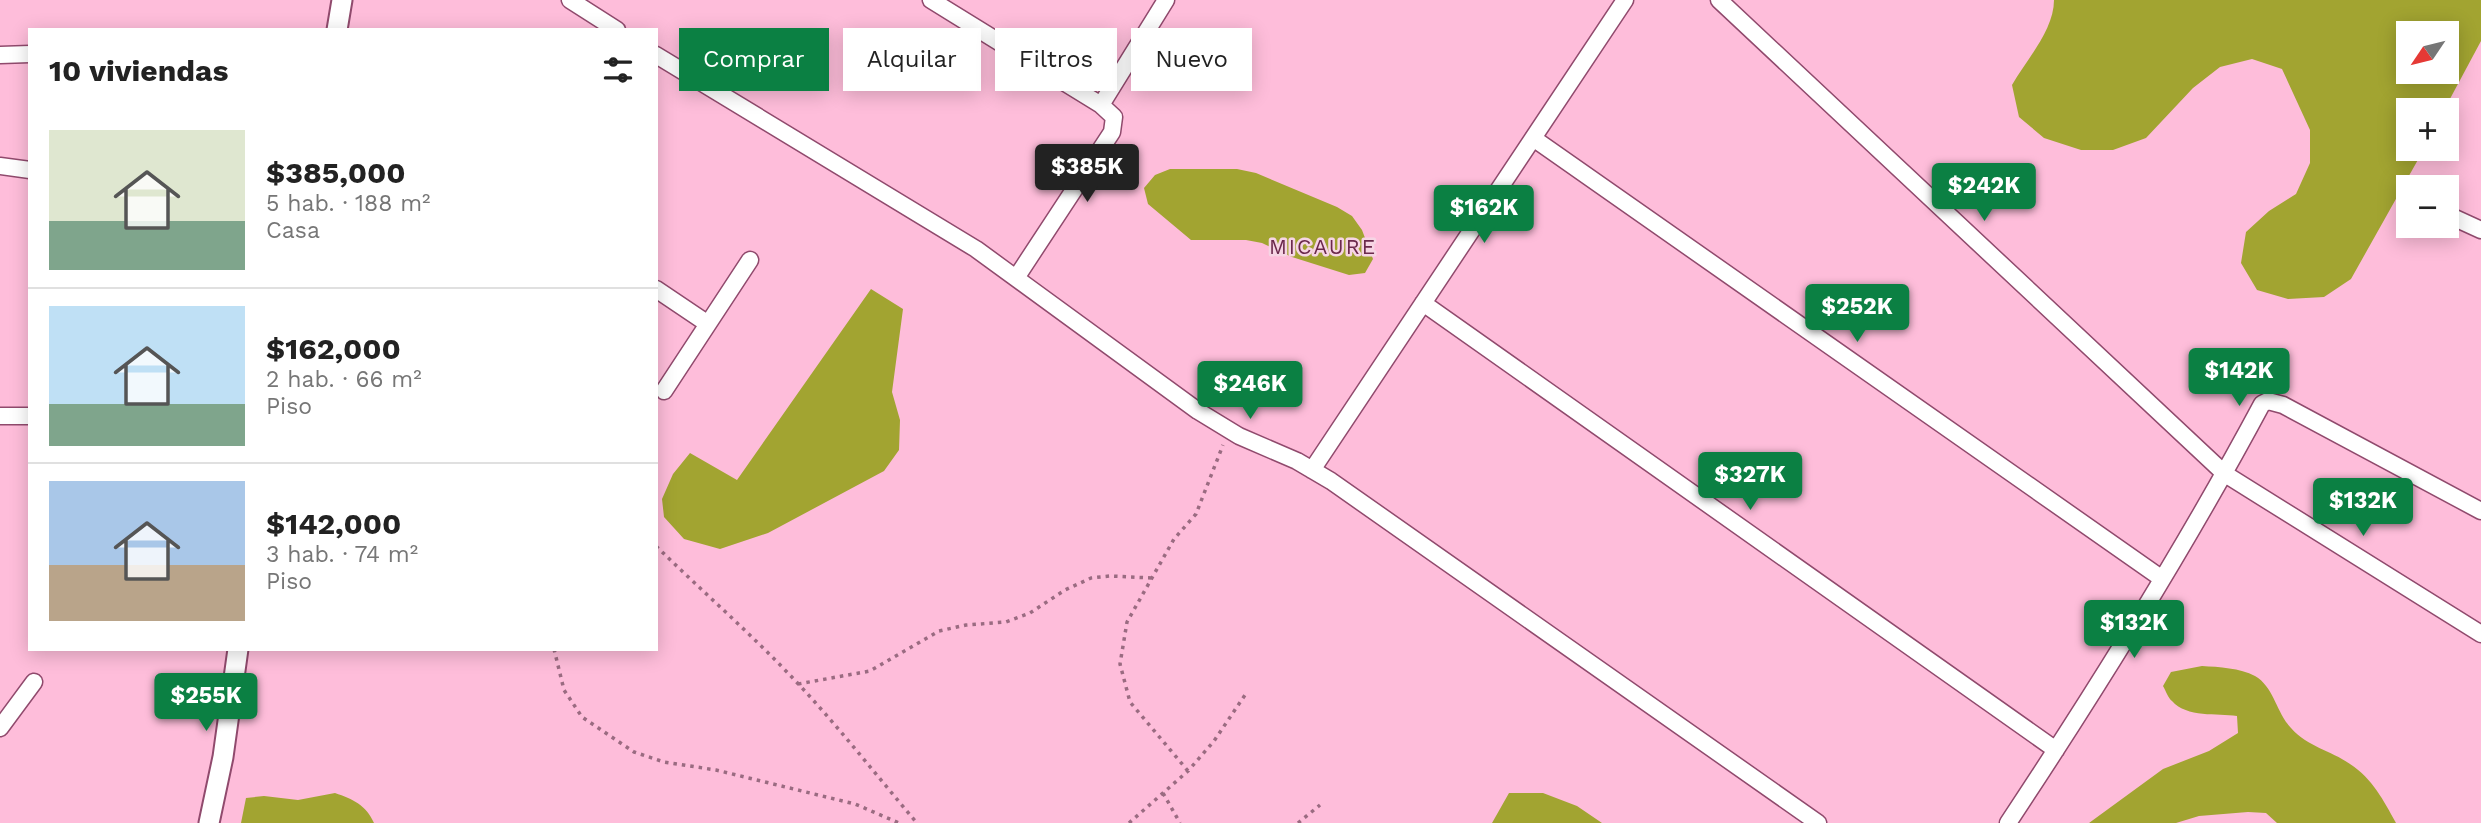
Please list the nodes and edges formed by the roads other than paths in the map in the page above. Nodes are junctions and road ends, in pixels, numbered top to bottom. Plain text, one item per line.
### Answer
1 (342, 0) edge
2 (570, 0) edge
3 (931, 0) edge
4 (1166, 0) edge
5 (1625, 0) edge
6 (1719, 0) edge
7 (337, 28) edge
8 (614, 28) edge
9 (28, 54) edge
10 (0, 55) edge
11 (658, 56) edge
12 (1101, 104) junction
13 (1533, 138) junction
14 (0, 166) edge
15 (28, 170) edge
16 (2459, 220) edge
17 (2481, 230) edge
18 (750, 260) dead end
19 (1016, 278) junction
20 (658, 290) edge
21 (1423, 303) junction
22 (708, 324) junction
23 (664, 391) dead end
24 (0, 416) edge
25 (28, 416) edge
26 (1312, 470) junction
27 (2225, 474) junction
28 (2481, 511) edge
29 (2161, 578) junction
30 (2481, 634) edge
31 (237, 651) edge
32 (34, 682) dead end
33 (0, 728) edge
34 (2056, 750) junction
35 (209, 823) edge
36 (1818, 823) edge
37 (2008, 823) edge

1 - 7 street
2 - 8 street
3 - 12 street
4 - 12 street
5 - 13 street
6 - 27 street
9 - 10 street
11 - 19 street
12 - 19 street
13 - 21 street
13 - 29 street
14 - 15 street
16 - 17 street
18 - 22 street
19 - 26 street
20 - 22 street
21 - 26 street
21 - 34 street
22 - 23 street
24 - 25 street
26 - 36 street
27 - 28 street
27 - 29 street
27 - 30 street
29 - 34 street
31 - 35 street
32 - 33 street
34 - 37 street

